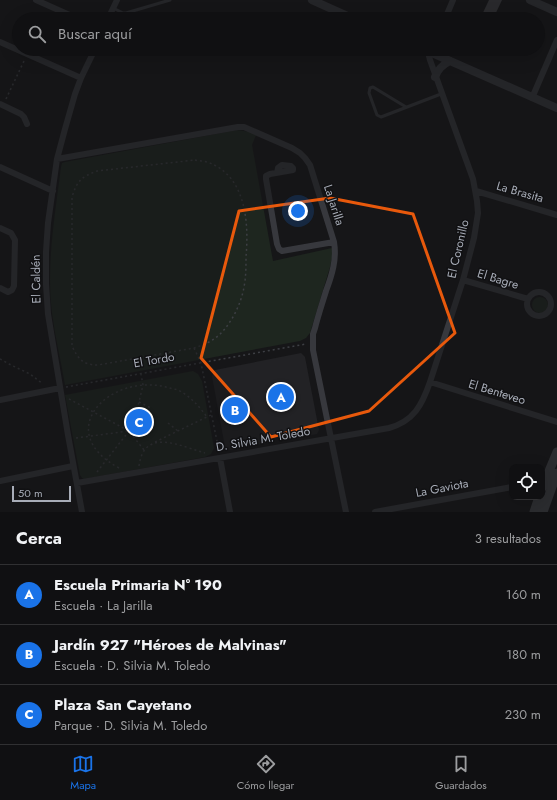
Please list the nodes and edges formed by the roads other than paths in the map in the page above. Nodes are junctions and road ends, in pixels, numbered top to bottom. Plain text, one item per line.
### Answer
1 (36, 0) edge
2 (117, 0) edge
3 (170, 0) edge
4 (312, 0) edge
5 (453, 0) edge
6 (530, 0) edge
7 (113, 8) junction
8 (63, 12) edge
9 (111, 12) edge
10 (122, 12) edge
11 (129, 12) edge
12 (339, 12) edge
13 (448, 12) edge
14 (557, 12) edge
15 (557, 40) edge
16 (0, 42) edge
17 (12, 47) edge
18 (32, 56) edge
19 (92, 56) edge
20 (429, 56) edge
21 (440, 56) edge
22 (450, 61) junction
23 (435, 77) junction
24 (82, 78) junction
25 (441, 94) junction
26 (532, 98) junction
27 (1, 105) edge
28 (406, 107) junction
29 (557, 108) edge
30 (27, 124) dead end
31 (57, 159) junction
32 (0, 167) edge
33 (278, 173) dead end
34 (53, 191) junction
35 (476, 191) junction
36 (557, 214) edge
37 (0, 228) edge
38 (334, 242) junction
39 (463, 280) junction
40 (0, 288) edge
41 (528, 299) junction
42 (430, 382) junction
43 (61, 391) junction
44 (0, 400) edge
45 (557, 422) edge
46 (331, 438) junction
47 (557, 452) edge
48 (220, 458) junction
49 (73, 466) junction
50 (557, 473) edge
51 (545, 479) edge
52 (0, 481) edge
53 (77, 483) junction
54 (509, 488) edge
55 (538, 500) edge
56 (82, 512) edge
57 (230, 512) edge
58 (346, 512) edge
59 (375, 512) edge
60 (534, 512) edge
61 (543, 512) edge

1 - 8 street
2 - 7 street
3 - 11 lane
4 - 12 street
5 - 13 street
6 - 14 street
7 - 9 street
7 - 10 lane
15 - 26 street
16 - 17 street
18 - 24 street
19 - 24 street, El Caldén
20 - 23 street, El Coronillo
21 - 22 street
22 - 23 street
22 - 26 street
23 - 25 street, El Coronillo
24 - 31 street, El Caldén
25 - 28 lane
25 - 35 street, El Coronillo
26 - 29 street
27 - 30 street
28 - 28 lane
31 - 34 street, El Caldén
31 - 38 street, La Jarilla
32 - 34 street
33 - 38 street
34 - 43 street, El Caldén
35 - 36 street, La Brasita
35 - 39 street, El Coronillo
37 - 40 street
38 - 46 street, La Jarilla
39 - 41 street, El Bagre
39 - 42 street, El Coronillo
41 - 41 street, El Bagre
42 - 45 street, El Benteveo
42 - 46 street, D. Silvia M. Toledo
43 - 44 street
43 - 49 street, El Caldén
46 - 48 street, D. Silvia M. Toledo
46 - 58 street, La Jarilla
47 - 51 main road
48 - 53 street, D. Silvia M. Toledo
48 - 57 street
49 - 52 street
49 - 53 street, El Caldén
50 - 61 main road
53 - 56 street, El Caldén
54 - 59 street, La Gaviota
55 - 60 main road

